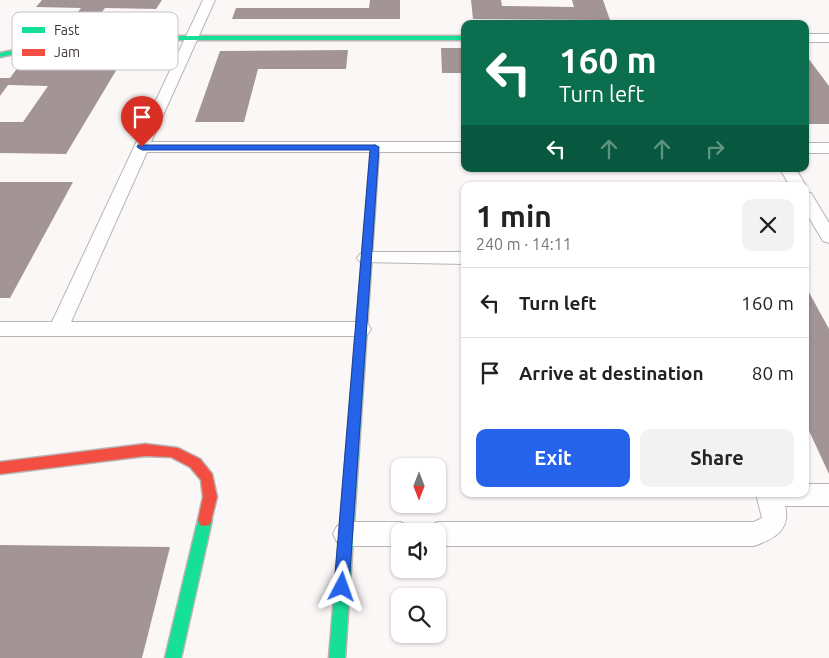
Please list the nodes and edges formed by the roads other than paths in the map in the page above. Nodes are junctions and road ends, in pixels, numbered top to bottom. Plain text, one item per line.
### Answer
1 (209, 0) edge
2 (178, 38) edge
3 (192, 38) junction
4 (461, 38) edge
5 (810, 38) edge
6 (827, 44) edge
7 (178, 69) edge
8 (177, 70) edge
9 (142, 147) junction
10 (375, 147) junction
11 (461, 147) edge
12 (809, 148) edge
13 (829, 148) edge
14 (809, 204) edge
15 (829, 237) edge
16 (366, 258) junction
17 (461, 258) edge
18 (0, 329) edge
19 (58, 329) junction
20 (361, 329) junction
21 (0, 468) edge
22 (809, 495) edge
23 (829, 495) edge
24 (769, 497) edge
25 (346, 534) junction
26 (391, 534) edge
27 (446, 534) edge
28 (173, 658) edge
29 (337, 658) edge

1 - 3 street
2 - 3 street
3 - 4 street
3 - 7 street
5 - 6 street
8 - 9 street
9 - 10 street
9 - 19 street
10 - 11 street
10 - 16 street
12 - 13 street
14 - 15 street
16 - 17 street
16 - 20 street
18 - 19 street
19 - 20 street
20 - 25 street
21 - 28 street
22 - 23 street
24 - 27 street
25 - 26 street
25 - 29 street

